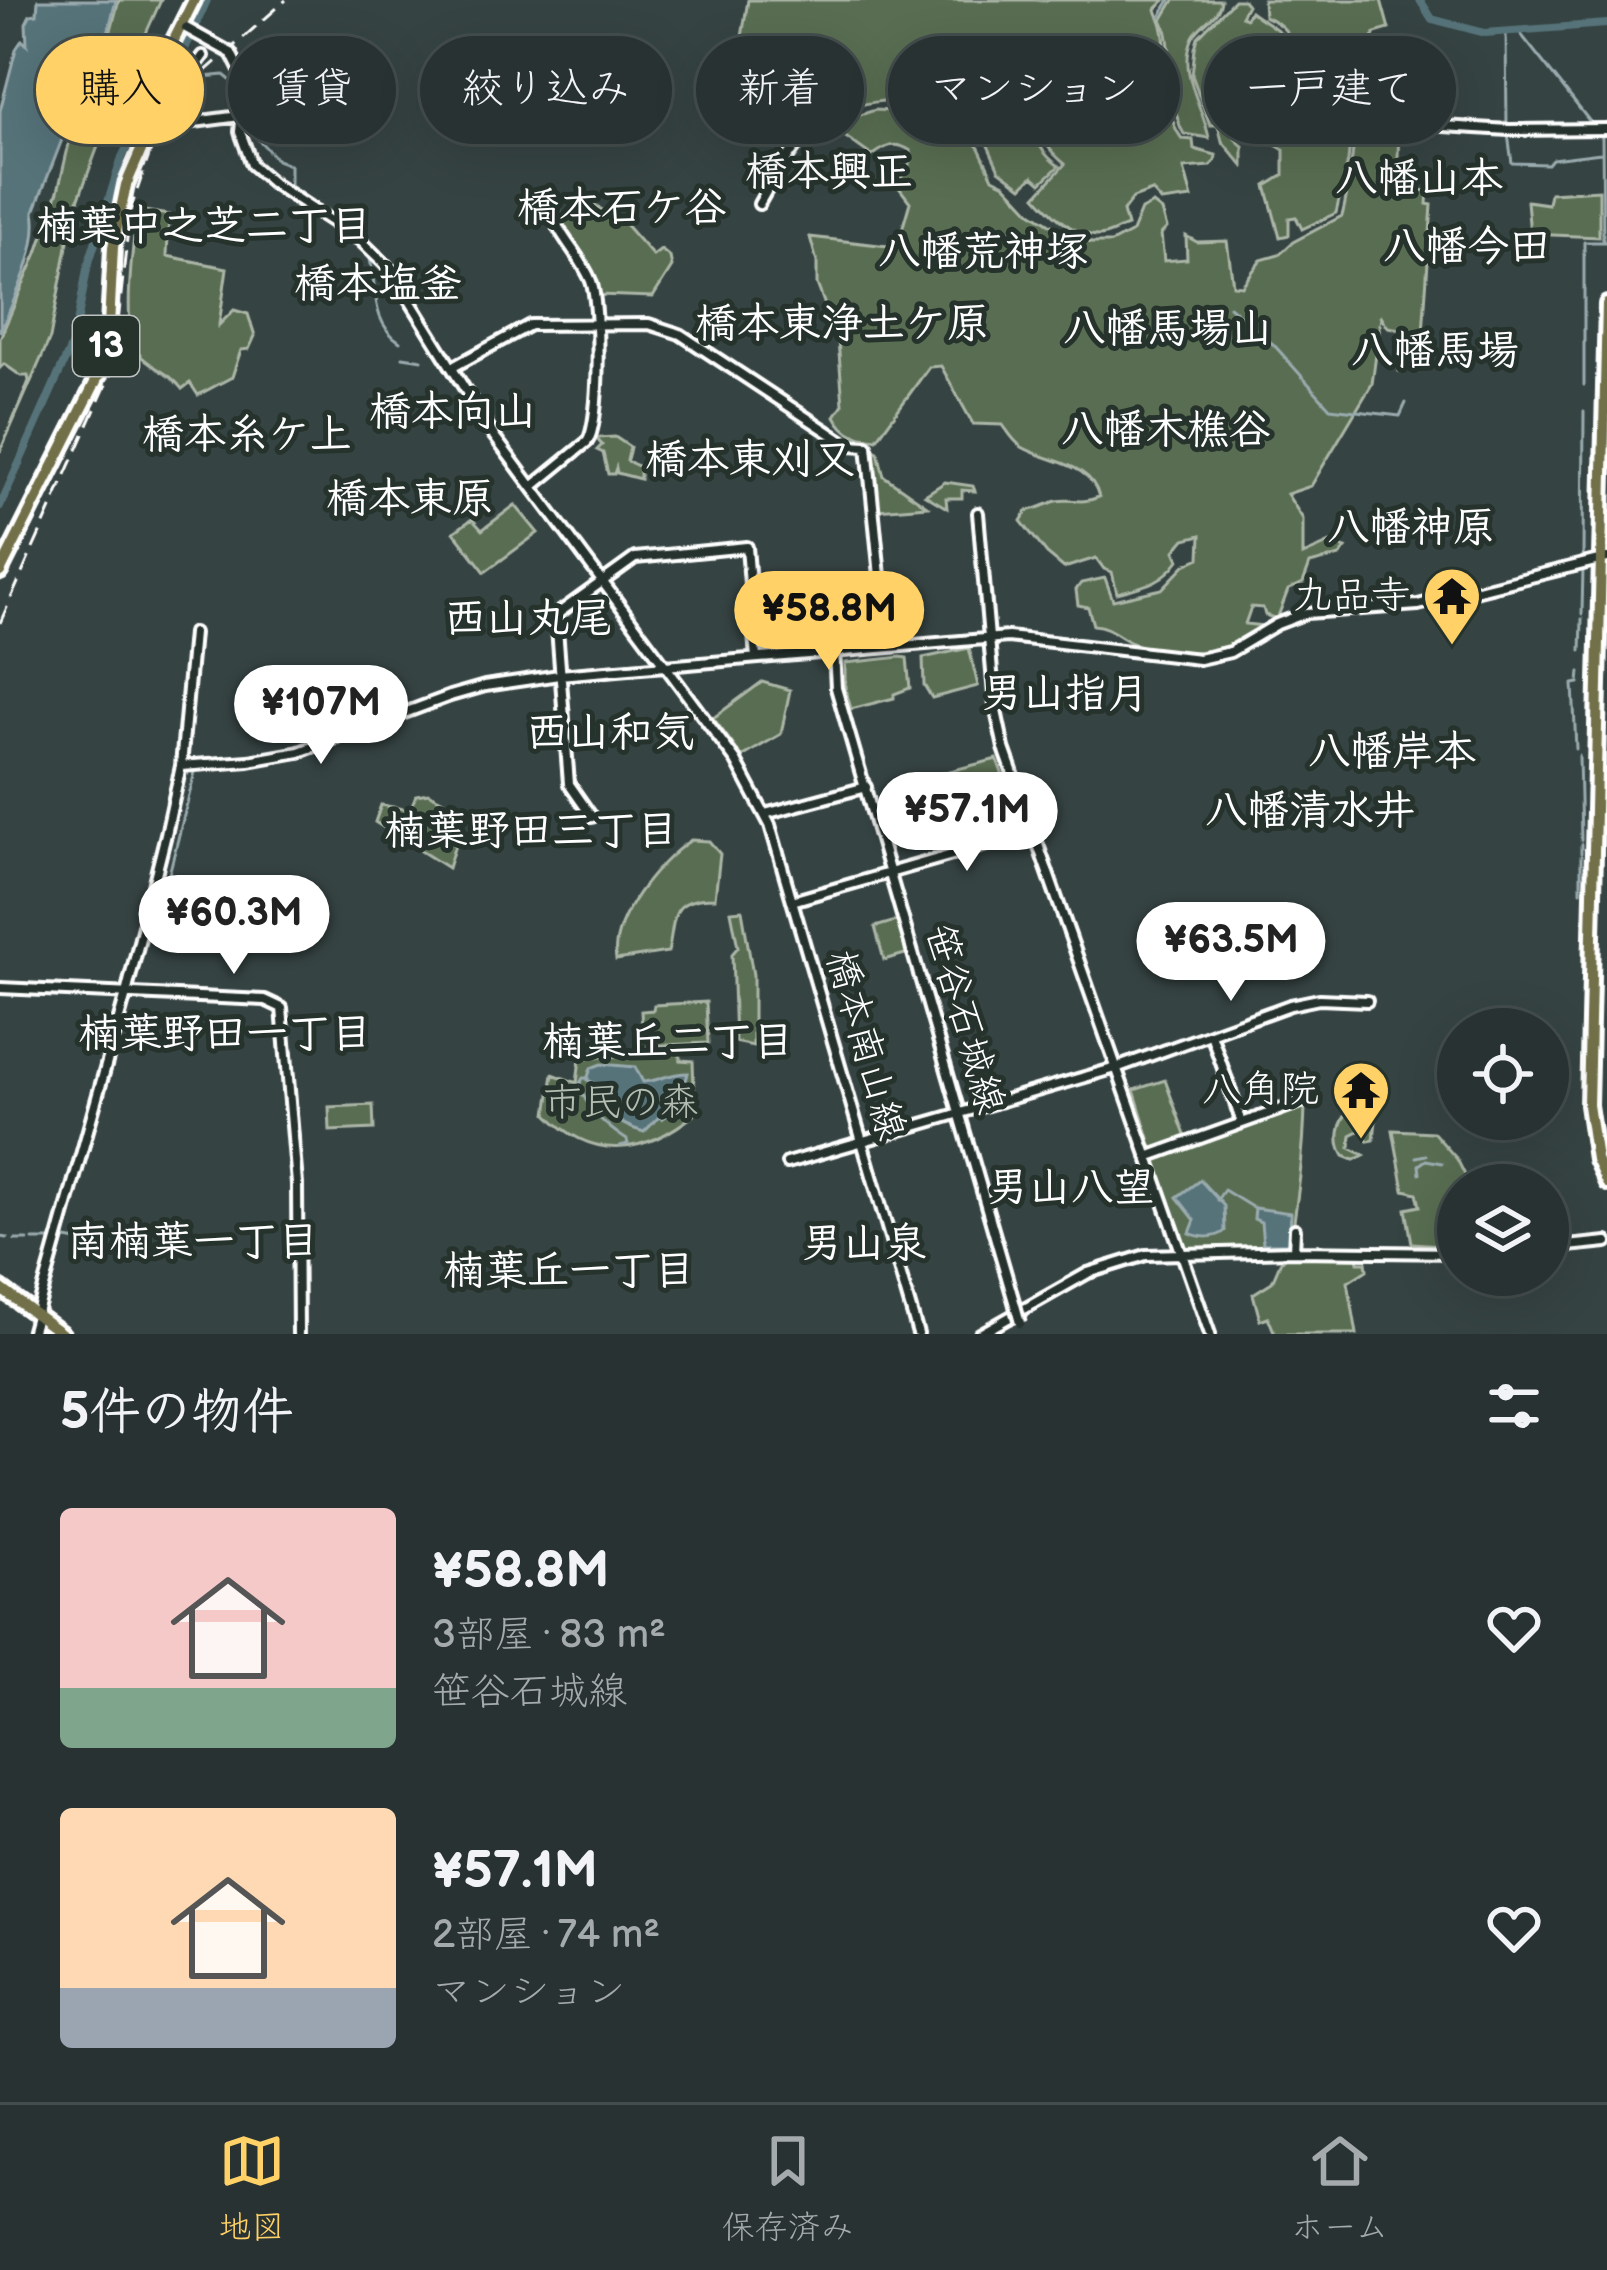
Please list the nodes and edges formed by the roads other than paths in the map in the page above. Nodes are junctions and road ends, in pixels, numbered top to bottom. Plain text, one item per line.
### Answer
1 (194, 0) edge
2 (183, 27) junction
3 (177, 36) edge
4 (228, 50) edge
5 (1456, 127) edge
6 (1601, 130) edge
7 (144, 144) edge
8 (242, 144) edge
9 (797, 144) edge
10 (759, 204) dead end
11 (549, 206) dead end
12 (1607, 304) edge
13 (1607, 323) edge
14 (595, 324) junction
15 (452, 368) junction
16 (532, 487) junction
17 (978, 513) dead end
18 (1605, 558) edge
19 (0, 572) edge
20 (602, 581) junction
21 (193, 633) dead end
22 (988, 637) junction
23 (887, 646) junction
24 (834, 651) junction
25 (756, 658) junction
26 (665, 665) junction
27 (560, 675) junction
28 (181, 766) junction
29 (866, 787) junction
30 (764, 814) junction
31 (592, 817) dead end
32 (1032, 832) junction
33 (890, 872) junction
34 (792, 901) junction
35 (0, 988) edge
36 (126, 994) junction
37 (1367, 1001) dead end
38 (1591, 1022) junction
39 (1607, 1022) edge
40 (1211, 1034) junction
41 (1116, 1068) junction
42 (1304, 1101) dead end
43 (959, 1113) junction
44 (1243, 1123) junction
45 (862, 1142) junction
46 (1148, 1157) junction
47 (788, 1163) dead end
48 (1607, 1183) edge
49 (1295, 1229) dead end
50 (1607, 1242) edge
51 (1569, 1246) edge
52 (1294, 1251) junction
53 (1181, 1253) junction
54 (1437, 1253) edge
55 (0, 1288) edge
56 (37, 1316) junction
57 (31, 1334) edge
58 (62, 1334) edge
59 (298, 1334) edge
60 (918, 1334) edge
61 (980, 1334) edge
62 (1023, 1334) edge
63 (1210, 1334) edge

1 - 2 main road, 13
2 - 3 main road, 13
2 - 4 street, 橋本南山線, bridge
5 - 6 street
7 - 19 main road, 13
8 - 15 street, 橋本南山線
9 - 10 street
11 - 14 street
12 - 13 main road
13 - 18 main road
14 - 15 street
14 - 16 street
14 - 23 street
15 - 16 street, 橋本南山線
16 - 20 street, 橋本南山線
17 - 22 street
18 - 22 street
18 - 38 main road
20 - 25 street
20 - 26 street, 橋本南山線
20 - 27 street
21 - 28 street
22 - 23 street
22 - 32 street
23 - 24 street
24 - 25 street
24 - 29 street, 笹谷石城線
25 - 26 street
26 - 27 street
26 - 30 street, 橋本南山線
27 - 28 street
27 - 31 street
28 - 36 street
29 - 30 street
29 - 33 street, 笹谷石城線
30 - 34 street, 橋本南山線
32 - 33 street
32 - 41 street
33 - 34 street
33 - 43 street, 笹谷石城線
34 - 45 street, 橋本南山線
35 - 36 street
36 - 56 street
36 - 59 street
37 - 40 street
38 - 39 main road
38 - 48 main road
40 - 41 street
40 - 44 street
41 - 43 street
41 - 46 street
42 - 44 street
43 - 45 street
43 - 62 street, 笹谷石城線, bridge
44 - 46 street
45 - 47 street
45 - 60 street, 橋本南山線
46 - 53 street
49 - 52 street
50 - 51 street
52 - 53 street
52 - 54 street
53 - 61 street
53 - 63 street
55 - 56 main road
56 - 57 street
56 - 58 main road

